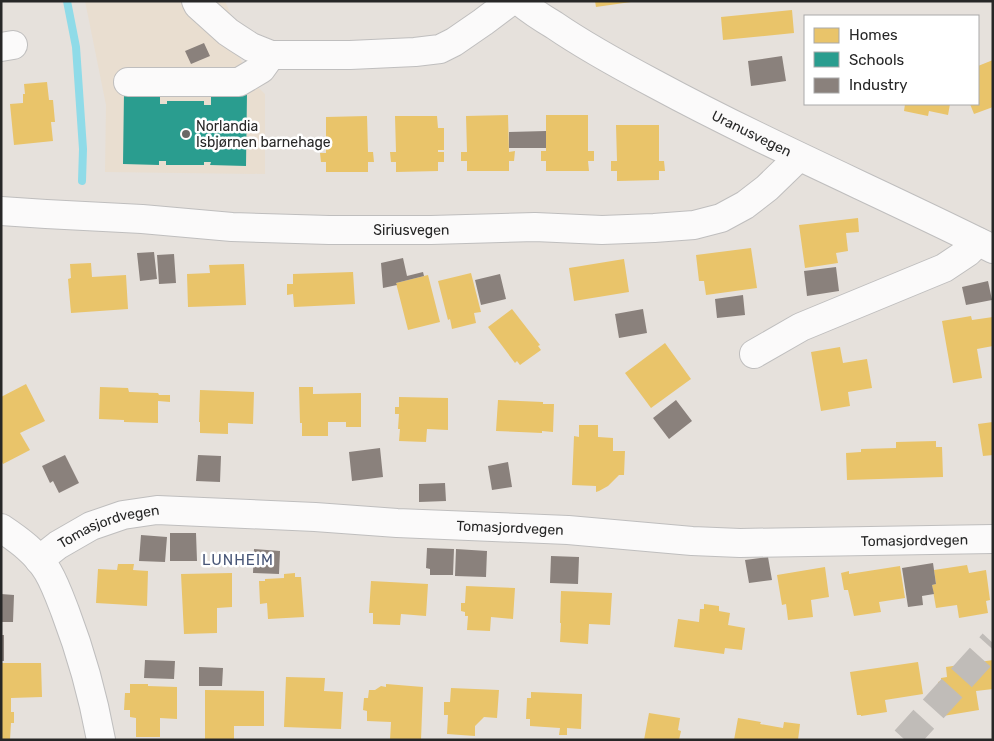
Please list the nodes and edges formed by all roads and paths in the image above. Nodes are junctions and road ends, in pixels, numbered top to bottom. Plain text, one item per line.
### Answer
1 (196, 1) edge
2 (511, 1) edge
3 (520, 1) edge
4 (271, 55) junction
5 (128, 82) dead end
6 (799, 157) junction
7 (1, 211) edge
8 (985, 245) edge
9 (754, 354) dead end
10 (1, 528) edge
11 (993, 539) edge
12 (39, 560) junction
13 (101, 740) edge

1 - 4 street
2 - 4 street
3 - 6 street, Uranusvegen
4 - 5 street
6 - 7 street, Siriusvegen
6 - 8 street, Uranusvegen
8 - 9 street
10 - 12 street
11 - 12 street, Tomasjordvegen
12 - 13 street

